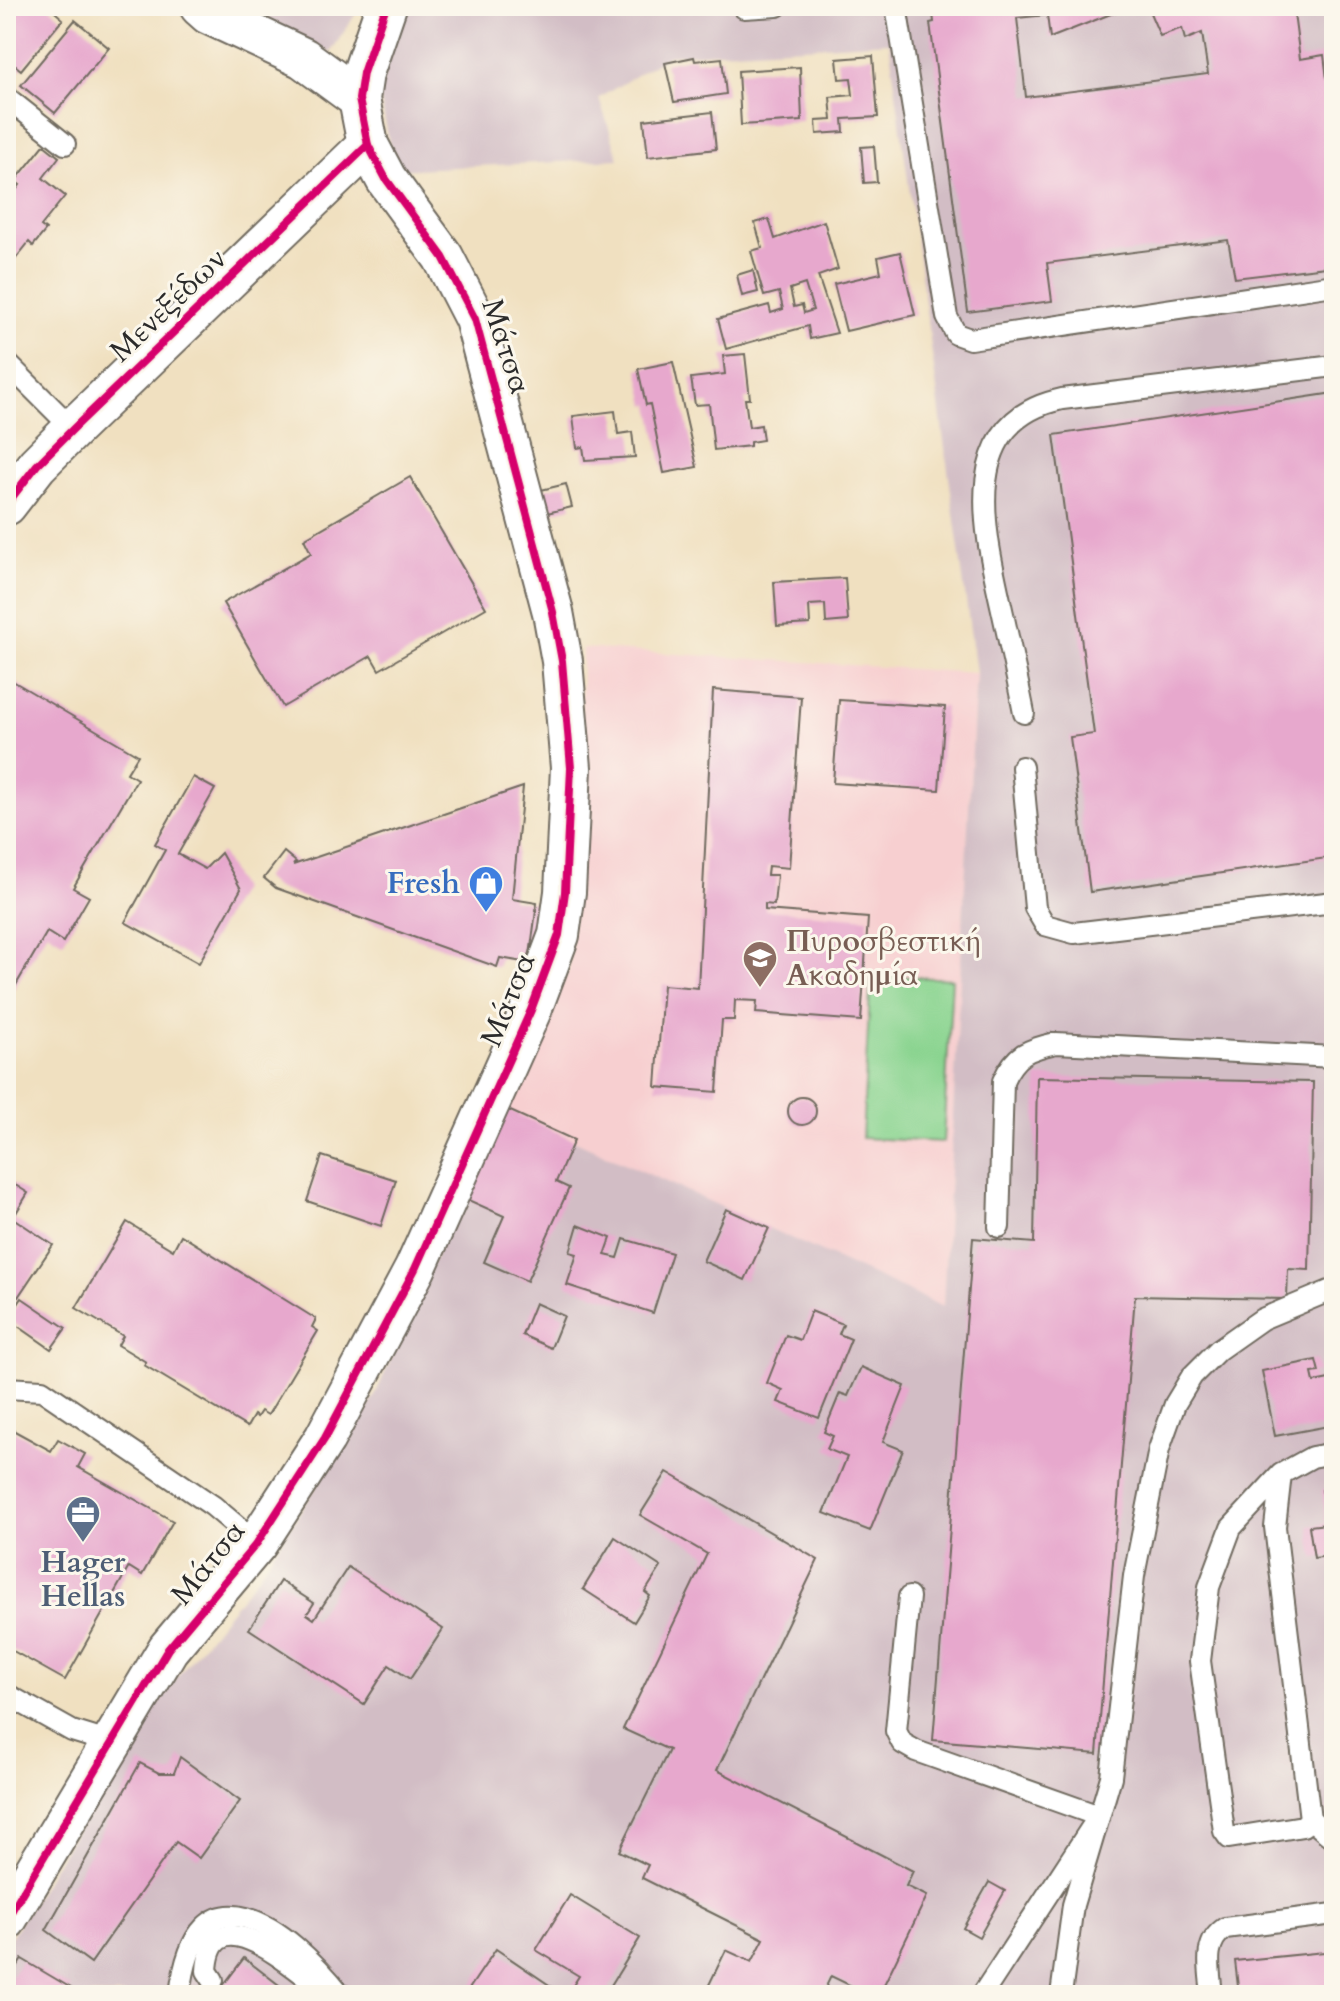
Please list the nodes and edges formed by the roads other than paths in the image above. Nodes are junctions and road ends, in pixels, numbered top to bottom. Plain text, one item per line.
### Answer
1 (200, 6) edge
2 (386, 6) edge
3 (777, 6) edge
4 (896, 6) edge
5 (744, 8) dead end
6 (6, 97) edge
7 (359, 99) junction
8 (65, 144) dead end
9 (368, 145) junction
10 (1334, 285) edge
11 (6, 362) edge
12 (1334, 366) edge
13 (73, 429) junction
14 (6, 505) edge
15 (1024, 713) dead end
16 (1022, 767) dead end
17 (1334, 902) edge
18 (1334, 1057) edge
19 (999, 1227) dead end
20 (1334, 1289) edge
21 (6, 1388) edge
22 (1334, 1453) edge
23 (1281, 1474) junction
24 (257, 1543) junction
25 (909, 1597) dead end
26 (6, 1694) edge
27 (111, 1743) junction
28 (1099, 1816) junction
29 (1310, 1819) junction
30 (1334, 1839) edge
31 (1334, 1914) edge
32 (6, 1920) edge
33 (213, 1980) dead end
34 (180, 1995) edge
35 (332, 1995) edge
36 (341, 1995) edge
37 (982, 1995) edge
38 (1061, 1995) edge
39 (1212, 1995) edge

1 - 7 street
2 - 7 street, Μάτσα
3 - 5 lane
4 - 10 lane
6 - 8 lane
7 - 9 street, Μάτσα
9 - 13 street, Μενεξέδων
9 - 24 street, Μάτσα
11 - 13 lane
12 - 15 lane
13 - 14 street, Μενεξέδων
16 - 17 lane
18 - 19 lane
20 - 28 lane
21 - 24 lane
22 - 23 lane
23 - 29 lane
23 - 29 lane
24 - 27 street, Μάτσα
25 - 28 lane
26 - 27 lane
27 - 32 street, Μάτσα
28 - 37 lane
28 - 38 lane
29 - 30 lane
31 - 39 lane
33 - 35 lane
34 - 36 lane

